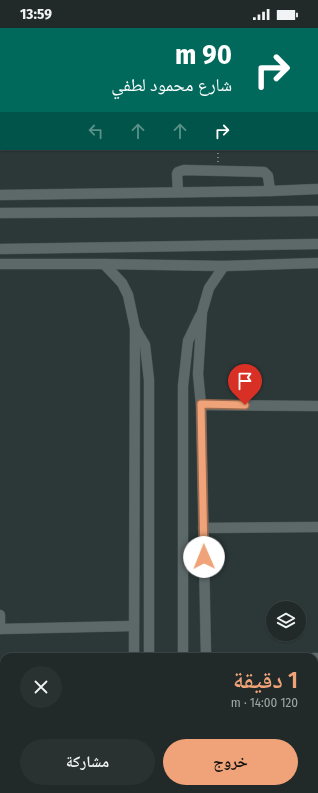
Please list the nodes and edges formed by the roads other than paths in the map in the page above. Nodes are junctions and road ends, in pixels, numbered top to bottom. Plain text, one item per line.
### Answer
1 (318, 189) edge
2 (270, 191) junction
3 (178, 192) junction
4 (0, 195) edge
5 (318, 211) edge
6 (0, 213) edge
7 (318, 244) edge
8 (0, 249) edge
9 (318, 263) edge
10 (0, 264) edge
11 (104, 264) junction
12 (224, 266) junction
13 (202, 312) junction
14 (135, 328) junction
15 (201, 404) junction
16 (318, 406) edge
17 (318, 527) edge
18 (203, 528) junction
19 (0, 615) edge
20 (133, 626) junction
21 (0, 629) edge
22 (134, 653) edge
23 (149, 653) edge
24 (183, 653) edge
25 (206, 653) edge

1 - 2 street
2 - 3 street
2 - 3 street
3 - 4 street
5 - 6 street
7 - 8 street
9 - 12 street
10 - 11 street
11 - 12 street
11 - 14 street
12 - 13 street
13 - 15 street
13 - 24 street
14 - 20 street
14 - 23 street
15 - 16 street
15 - 18 street
17 - 18 street
18 - 25 street
19 - 21 street
20 - 21 street
20 - 22 street

